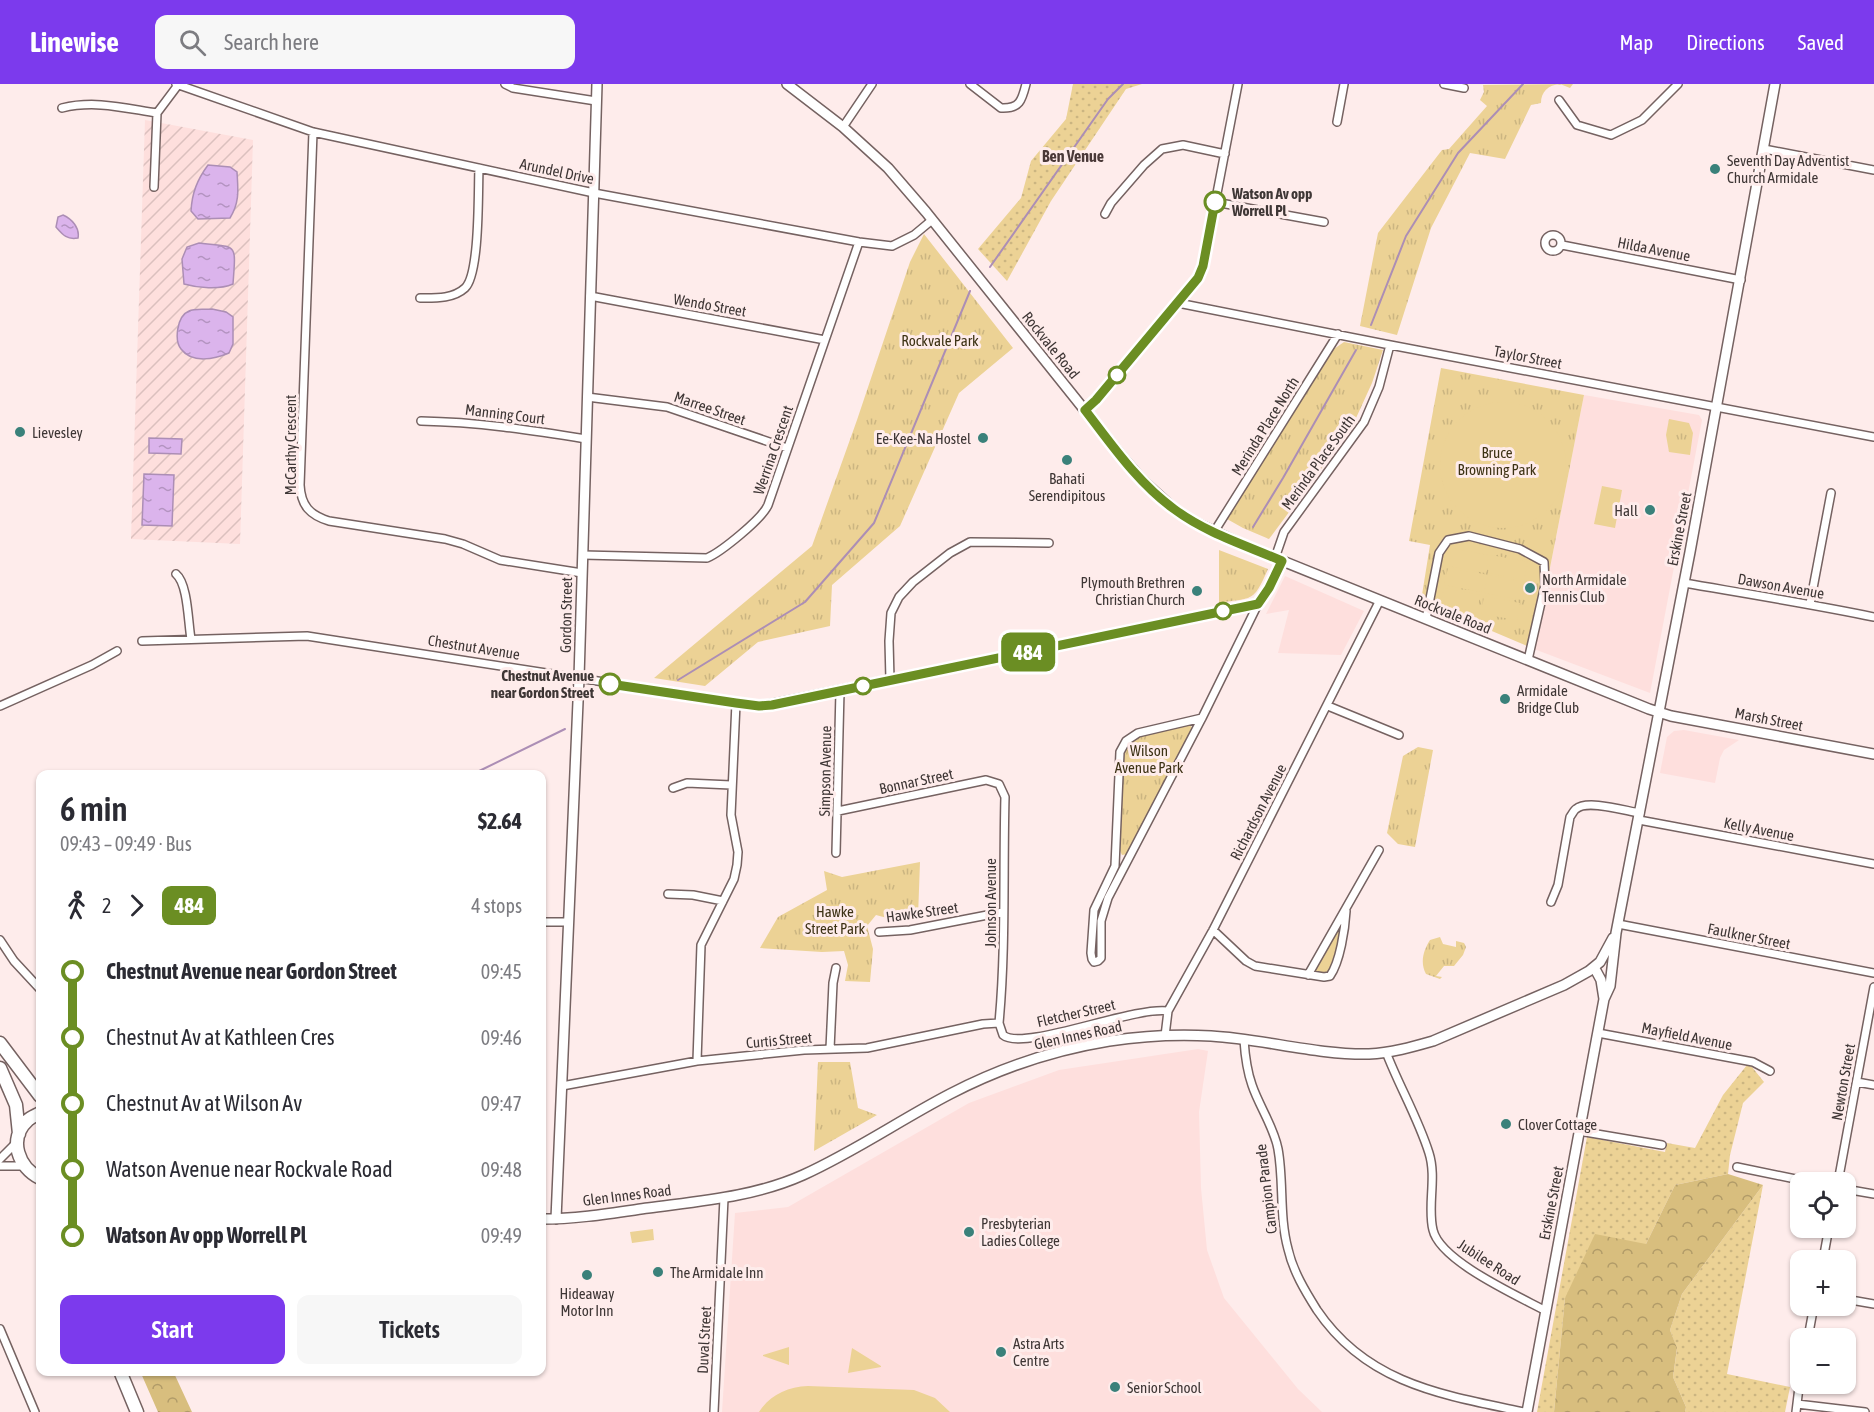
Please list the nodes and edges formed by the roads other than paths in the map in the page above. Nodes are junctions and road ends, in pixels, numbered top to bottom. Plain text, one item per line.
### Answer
1 (177, 84) edge
2 (505, 84) edge
3 (597, 84) edge
4 (787, 84) edge
5 (872, 84) edge
6 (970, 84) edge
7 (1026, 84) edge
8 (1238, 84) edge
9 (1344, 84) edge
10 (1444, 84) edge
11 (1678, 84) edge
12 (1772, 84) edge
13 (1464, 88) dead end
14 (1560, 100) dead end
15 (596, 101) junction
16 (62, 108) dead end
17 (157, 112) junction
18 (1337, 122) dead end
19 (843, 127) junction
20 (313, 132) junction
21 (1764, 149) junction
22 (1225, 154) junction
23 (479, 168) junction
24 (1874, 170) edge
25 (154, 187) dead end
26 (594, 192) junction
27 (1215, 202) junction
28 (1105, 214) dead end
29 (932, 220) junction
30 (1324, 222) dead end
31 (859, 242) junction
32 (1562, 245) dead end
33 (1741, 280) junction
34 (590, 296) junction
35 (420, 298) dead end
36 (1178, 303) junction
37 (1338, 334) junction
38 (825, 340) junction
39 (1390, 345) junction
40 (587, 397) junction
41 (1717, 407) junction
42 (1085, 410) junction
43 (421, 421) dead end
44 (1874, 437) edge
45 (586, 439) junction
46 (787, 448) junction
47 (1832, 493) dead end
48 (1214, 532) junction
49 (1048, 543) dead end
50 (583, 555) junction
51 (1278, 560) junction
52 (582, 573) junction
53 (176, 574) dead end
54 (1684, 583) junction
55 (1380, 600) junction
56 (1258, 604) junction
57 (1810, 604) junction
58 (1874, 616) edge
59 (1426, 619) junction
60 (191, 639) junction
61 (142, 641) dead end
62 (117, 651) dead end
63 (1528, 660) junction
64 (579, 678) junction
65 (890, 680) junction
66 (840, 691) junction
67 (736, 703) junction
68 (0, 706) edge
69 (1328, 706) junction
70 (1660, 712) junction
71 (1202, 718) junction
72 (1399, 735) dead end
73 (1874, 754) edge
74 (999, 784) joint
75 (731, 785) junction
76 (673, 788) dead end
77 (838, 811) junction
78 (1639, 817) junction
79 (1379, 850) dead end
80 (836, 853) dead end
81 (1874, 864) edge
82 (1115, 866) junction
83 (1123, 870) junction
84 (668, 894) dead end
85 (1104, 897) junction
86 (723, 901) junction
87 (1551, 902) dead end
88 (1346, 911) junction
89 (1003, 912) junction
90 (546, 922) edge
91 (568, 922) junction
92 (1617, 929) junction
93 (1092, 930) junction
94 (1101, 930) junction
95 (1213, 930) junction
96 (879, 932) dead end
97 (0, 940) edge
98 (1597, 964) junction
99 (836, 968) dead end
100 (1874, 974) edge
101 (1308, 975) junction
102 (1611, 978) junction
103 (36, 985) edge
104 (1874, 987) edge
105 (1604, 999) junction
106 (1168, 1011) junction
107 (999, 1023) junction
108 (1598, 1033) junction
109 (1166, 1036) junction
110 (1244, 1040) junction
111 (0, 1043) edge
112 (830, 1049) junction
113 (1386, 1052) junction
114 (697, 1061) junction
115 (0, 1068) edge
116 (1770, 1071) dead end
117 (1857, 1082) junction
118 (1874, 1085) edge
119 (561, 1086) junction
120 (36, 1091) edge
121 (36, 1115) edge
122 (1580, 1131) junction
123 (18, 1138) junction
124 (1662, 1145) dead end
125 (0, 1159) edge
126 (0, 1166) edge
127 (24, 1167) junction
128 (1737, 1167) dead end
129 (1840, 1172) edge
130 (36, 1176) edge
131 (1790, 1178) edge
132 (1856, 1191) edge
133 (1874, 1194) edge
134 (724, 1198) junction
135 (546, 1219) edge
136 (556, 1219) junction
137 (1856, 1301) edge
138 (1874, 1304) edge
139 (1546, 1311) junction
140 (0, 1329) edge
141 (122, 1376) edge
142 (1797, 1408) edge
143 (35, 1412) edge
144 (137, 1412) edge
145 (714, 1412) edge
146 (1525, 1412) edge
147 (1865, 1412) edge

1 - 17 street
1 - 20 street, Arundel Drive
2 - 15 street
3 - 15 street, Gordon Street
4 - 19 street, Rockvale Road
5 - 19 street
6 - 7 street
8 - 22 street
9 - 18 street
10 - 13 street
11 - 14 street
12 - 21 street, Erskine Street
15 - 26 street, Gordon Street
16 - 17 street
17 - 25 street
19 - 29 street, Rockvale Road
20 - 23 street, Arundel Drive
20 - 52 street, McCarthy Crescent
21 - 24 street
21 - 33 street, Erskine Street
22 - 27 street
22 - 28 street
23 - 26 street, Arundel Drive
23 - 35 street
26 - 31 street, Arundel Drive
26 - 34 street, Gordon Street
27 - 30 street
27 - 36 street
29 - 31 street, Arundel Drive
29 - 42 street, Rockvale Road
31 - 38 street, Werrina Crescent
32 - 33 street, Hilda Avenue
33 - 41 street, Erskine Street
34 - 38 street, Wendo Street
34 - 40 street, Gordon Street
36 - 37 street, Taylor Street
36 - 42 street
37 - 39 street, Taylor Street
37 - 48 street, Merinda Place North
38 - 46 street, Werrina Crescent
39 - 41 street, Taylor Street
39 - 51 street, Merinda Place South
40 - 45 street, Gordon Street
40 - 46 street, Marree Street
41 - 44 street, Taylor Street
41 - 54 street, Erskine Street
42 - 48 street, Rockvale Road
43 - 45 street, Manning Court
45 - 50 street, Gordon Street
46 - 50 street, Werrina Crescent
47 - 57 street
48 - 51 street, Rockvale Road
49 - 65 street
50 - 52 street, Gordon Street
51 - 55 street, Rockvale Road
51 - 56 street, Merinda Place South
52 - 64 street, Gordon Street
53 - 60 street
54 - 57 street, Dawson Avenue
54 - 70 street, Erskine Street
55 - 59 street, Rockvale Road
55 - 69 street, Richardson Avenue
56 - 65 street, Chestnut Avenue
56 - 71 street, Merinda Place South
57 - 58 street, Dawson Avenue
59 - 63 street, Rockvale Road
59 - 63 street
60 - 61 street, Chestnut Avenue
60 - 64 street, Chestnut Avenue
62 - 68 street
63 - 70 street, Rockvale Road
64 - 67 street, Chestnut Avenue
64 - 91 street, Gordon Street
65 - 66 street, Chestnut Avenue
66 - 67 street, Chestnut Avenue
66 - 77 street, Simpson Avenue
67 - 75 street
69 - 72 street
69 - 95 street, Richardson Avenue
70 - 73 street, Marsh Street
70 - 78 street, Erskine Street
71 - 82 street
71 - 83 street, Merinda Place South
74 - 77 street, Bonnar Street
74 - 89 street, Johnson Avenue
75 - 76 street
75 - 86 street
77 - 80 street, Simpson Avenue
78 - 81 street, Kelly Avenue
78 - 87 street, Kelly Avenue
78 - 92 street, Erskine Street
79 - 88 street
82 - 83 street
82 - 85 street
83 - 85 street, Merinda Place South
84 - 86 street
85 - 93 street
85 - 94 street
86 - 114 street
88 - 101 street
88 - 101 street
89 - 96 street, Hawke Street
89 - 107 street, Johnson Avenue
90 - 91 street
91 - 119 street, Gordon Street
92 - 98 street
92 - 100 street, Faulkner Street
92 - 102 street, Erskine Street
93 - 94 street
93 - 94 street
95 - 101 street
95 - 106 street, Richardson Avenue
97 - 103 street
98 - 102 street
98 - 105 street, Erskine Street
98 - 113 street, Glen Innes Road
99 - 112 street
102 - 105 street, Erskine Street
104 - 117 street, Newton Street
105 - 108 street, Erskine Street
106 - 107 street, Fletcher Street
106 - 109 street, Richardson Avenue
107 - 112 street, Curtis Street
108 - 116 street, Mayfield Avenue
108 - 122 street, Erskine Street
109 - 110 street, Glen Innes Road
109 - 134 street, Glen Innes Road
110 - 113 street, Glen Innes Road
110 - 146 street, Campion Parade
111 - 120 highway
112 - 114 street, Curtis Street
113 - 139 street, Jubilee Road
114 - 119 street, Curtis Street
115 - 123 highway
117 - 118 street
117 - 129 street, Newton Street
119 - 136 street, Gordon Street
121 - 123 highway
122 - 124 street
122 - 139 street, Erskine Street
123 - 125 street
123 - 127 highway
126 - 127 street
127 - 130 highway
128 - 131 street
132 - 133 street
134 - 136 street, Glen Innes Road
134 - 145 street, Duval Street
135 - 136 street, Glen Innes Road
137 - 138 street
139 - 146 street, Erskine Street
140 - 143 street
141 - 144 highway
142 - 147 street

